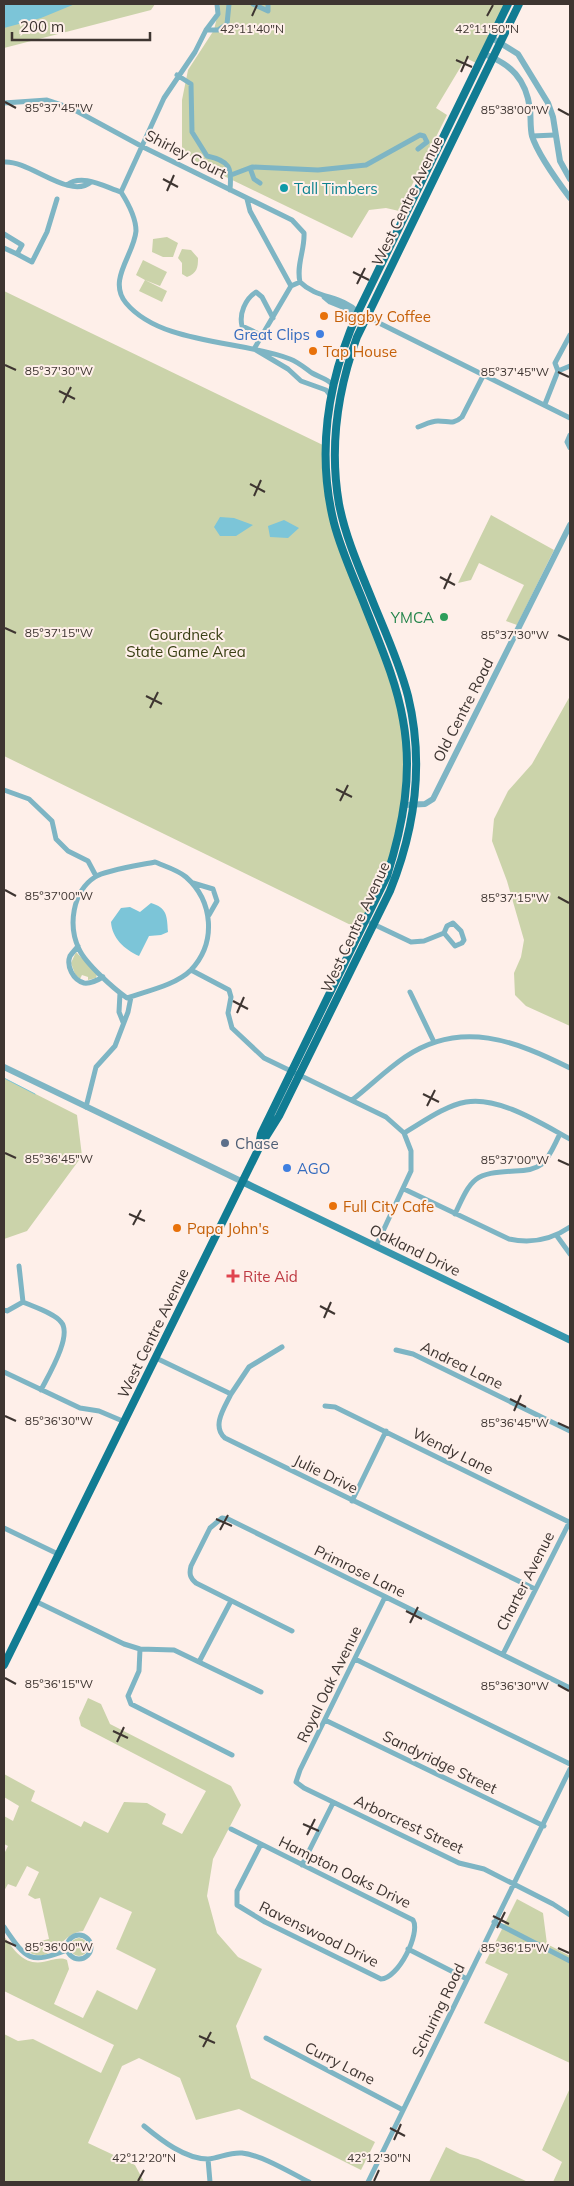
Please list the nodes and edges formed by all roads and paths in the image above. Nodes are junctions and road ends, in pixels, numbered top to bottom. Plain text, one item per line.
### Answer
1 (217, 4) edge
2 (229, 4) edge
3 (253, 4) edge
4 (268, 4) edge
5 (508, 4) edge
6 (519, 4) edge
7 (206, 30) junction
8 (492, 38) junction
9 (500, 42) junction
10 (484, 54) junction
11 (493, 57) junction
12 (178, 75) junction
13 (4, 103) edge
14 (555, 135) junction
15 (532, 136) junction
16 (414, 137) junction
17 (143, 147) junction
18 (4, 162) edge
19 (250, 168) junction
20 (231, 174) junction
21 (570, 179) edge
22 (260, 183) dead end
23 (230, 190) junction
24 (120, 192) junction
25 (570, 198) edge
26 (57, 199) dead end
27 (247, 200) junction
28 (4, 234) edge
29 (4, 248) edge
30 (17, 254) junction
31 (300, 282) junction
32 (291, 286) junction
33 (358, 312) junction
34 (367, 316) junction
35 (273, 318) junction
36 (261, 335) junction
37 (570, 336) edge
38 (254, 348) junction
39 (570, 366) edge
40 (558, 371) junction
41 (484, 374) junction
42 (332, 384) junction
43 (330, 395) junction
44 (545, 404) junction
45 (570, 418) edge
46 (418, 427) dead end
47 (570, 435) edge
48 (570, 448) edge
49 (570, 525) edge
50 (4, 790) edge
51 (405, 805) junction
52 (415, 805) junction
53 (96, 876) junction
54 (191, 882) junction
55 (210, 914) junction
56 (370, 923) junction
57 (444, 933) junction
58 (78, 946) junction
59 (191, 970) junction
60 (103, 977) junction
61 (410, 992) dead end
62 (120, 993) junction
63 (131, 996) junction
64 (123, 1022) junction
65 (434, 1042) junction
66 (4, 1067) edge
67 (570, 1068) edge
68 (296, 1073) junction
69 (352, 1100) junction
70 (86, 1107) junction
71 (404, 1133) junction
72 (560, 1134) junction
73 (570, 1139) edge
74 (243, 1182) junction
75 (404, 1189) junction
76 (454, 1214) junction
77 (570, 1228) edge
78 (557, 1236) junction
79 (376, 1246) junction
80 (570, 1254) edge
81 (19, 1266) dead end
82 (23, 1302) junction
83 (4, 1310) edge
84 (570, 1340) edge
85 (282, 1347) dead end
86 (396, 1350) dead end
87 (156, 1358) junction
88 (4, 1372) edge
89 (41, 1390) junction
90 (231, 1394) junction
91 (325, 1406) dead end
92 (124, 1422) junction
93 (570, 1431) edge
94 (386, 1432) junction
95 (352, 1501) junction
96 (570, 1521) edge
97 (4, 1528) edge
98 (58, 1554) junction
99 (535, 1589) junction
100 (385, 1597) junction
101 (35, 1601) junction
102 (231, 1601) junction
103 (292, 1631) dead end
104 (140, 1649) junction
105 (503, 1654) junction
106 (355, 1659) junction
107 (199, 1662) junction
108 (4, 1665) edge
109 (570, 1688) edge
110 (261, 1692) dead end
111 (325, 1720) junction
112 (232, 1755) dead end
113 (570, 1764) edge
114 (570, 1769) edge
115 (296, 1782) joint
116 (334, 1802) junction
117 (544, 1826) junction
118 (231, 1829) dead end
119 (260, 1844) junction
120 (302, 1865) junction
121 (514, 1883) junction
122 (569, 1912) edge
123 (494, 1922) junction
124 (4, 1927) edge
125 (67, 1950) junction
126 (408, 1950) junction
127 (570, 1961) edge
128 (467, 1979) junction
129 (266, 2038) dead end
130 (404, 2110) junction
131 (144, 2126) dead end
132 (208, 2159) junction
133 (210, 2182) edge
134 (309, 2182) edge
135 (368, 2182) edge

1 - 7 street
2 - 7 street
3 - 4 street
5 - 8 main road, West Centre Avenue
6 - 9 main road, West Centre Avenue
7 - 12 street
8 - 9 street
8 - 10 main road, West Centre Avenue
9 - 11 main road, West Centre Avenue
9 - 14 street
10 - 11 street
10 - 33 main road, West Centre Avenue
11 - 15 street
11 - 34 main road, West Centre Avenue
12 - 17 street
12 - 20 street
13 - 17 street, Shirley Court
14 - 15 street
14 - 21 street
15 - 25 street
16 - 16 street
16 - 19 street, Shirley Court
17 - 23 street, Shirley Court
17 - 24 street
18 - 24 street
19 - 20 street, Shirley Court
19 - 22 street, Shirley Court
20 - 23 street
23 - 27 street, Shirley Court
24 - 38 street
26 - 30 street
27 - 31 street, Shirley Court
27 - 32 street
28 - 30 street
29 - 30 street
31 - 32 street
31 - 33 street
32 - 35 street
33 - 34 street
33 - 42 main road, West Centre Avenue
34 - 41 street
34 - 52 main road, West Centre Avenue
35 - 36 street
35 - 36 street
36 - 38 street
37 - 40 street
38 - 42 street
38 - 43 street
39 - 40 street
40 - 44 street
41 - 44 street
41 - 46 street
42 - 43 main road, West Centre Avenue
43 - 51 main road, West Centre Avenue
44 - 45 street
47 - 48 street
49 - 52 street, Old Centre Road
50 - 53 street
51 - 52 street, Old Centre Road
51 - 56 main road, West Centre Avenue
52 - 56 main road, West Centre Avenue
53 - 54 street
53 - 58 street
54 - 55 street
54 - 55 street
55 - 59 street
56 - 57 street
56 - 68 main road, West Centre Avenue
57 - 57 street
58 - 60 street
58 - 60 street
59 - 63 street
59 - 68 street
60 - 62 street
61 - 65 street
62 - 63 street
62 - 64 street
63 - 64 street
64 - 70 street
65 - 67 street
65 - 69 street
66 - 70 street, Oakland Drive
68 - 69 street
68 - 74 main road, West Centre Avenue
69 - 71 street
70 - 74 street, Oakland Drive
71 - 72 street
71 - 75 street
72 - 73 street
72 - 76 street
74 - 79 main road, Oakland Drive
74 - 87 main road, West Centre Avenue
75 - 76 street
75 - 79 street
76 - 78 street
77 - 78 street
78 - 80 street
79 - 84 main road, Oakland Drive
81 - 82 street
82 - 83 street
82 - 89 street
85 - 90 street
86 - 93 street, Andrea Lane
87 - 90 street
87 - 92 main road, West Centre Avenue
88 - 89 street
89 - 92 street
90 - 95 street, Julie Drive
91 - 94 street, Wendy Lane
92 - 98 main road, West Centre Avenue
94 - 95 street
94 - 96 street, Wendy Lane
95 - 99 street, Julie Drive
96 - 99 street, Charter Avenue
97 - 98 street
98 - 101 main road, West Centre Avenue
99 - 105 street, Charter Avenue
100 - 102 street, Primrose Lane
100 - 105 street, Primrose Lane
100 - 106 street, Royal Oak Avenue
101 - 104 street
101 - 108 main road, West Centre Avenue
102 - 103 street
102 - 107 street
104 - 107 street
104 - 112 street
105 - 109 street, Primrose Lane
106 - 111 street, Royal Oak Avenue
106 - 113 street
107 - 110 street
111 - 115 street, Royal Oak Avenue
111 - 117 street, Sandyridge Street
114 - 117 street, Schuring Road
115 - 116 street, Arborcrest Street
116 - 120 street
116 - 121 street, Arborcrest Street
117 - 121 street, Schuring Road
118 - 119 street, Hampton Oaks Drive
119 - 120 street, Hampton Oaks Drive
119 - 126 street, Ravenswood Drive
120 - 126 street, Hampton Oaks Drive
121 - 122 street, Arborcrest Street
121 - 123 street, Schuring Road
123 - 127 street
123 - 128 street, Schuring Road
124 - 125 street
125 - 125 street
126 - 128 street
128 - 130 street, Schuring Road
129 - 130 street, Curry Lane
130 - 135 street, Schuring Road
131 - 132 street
132 - 133 street
132 - 134 street

